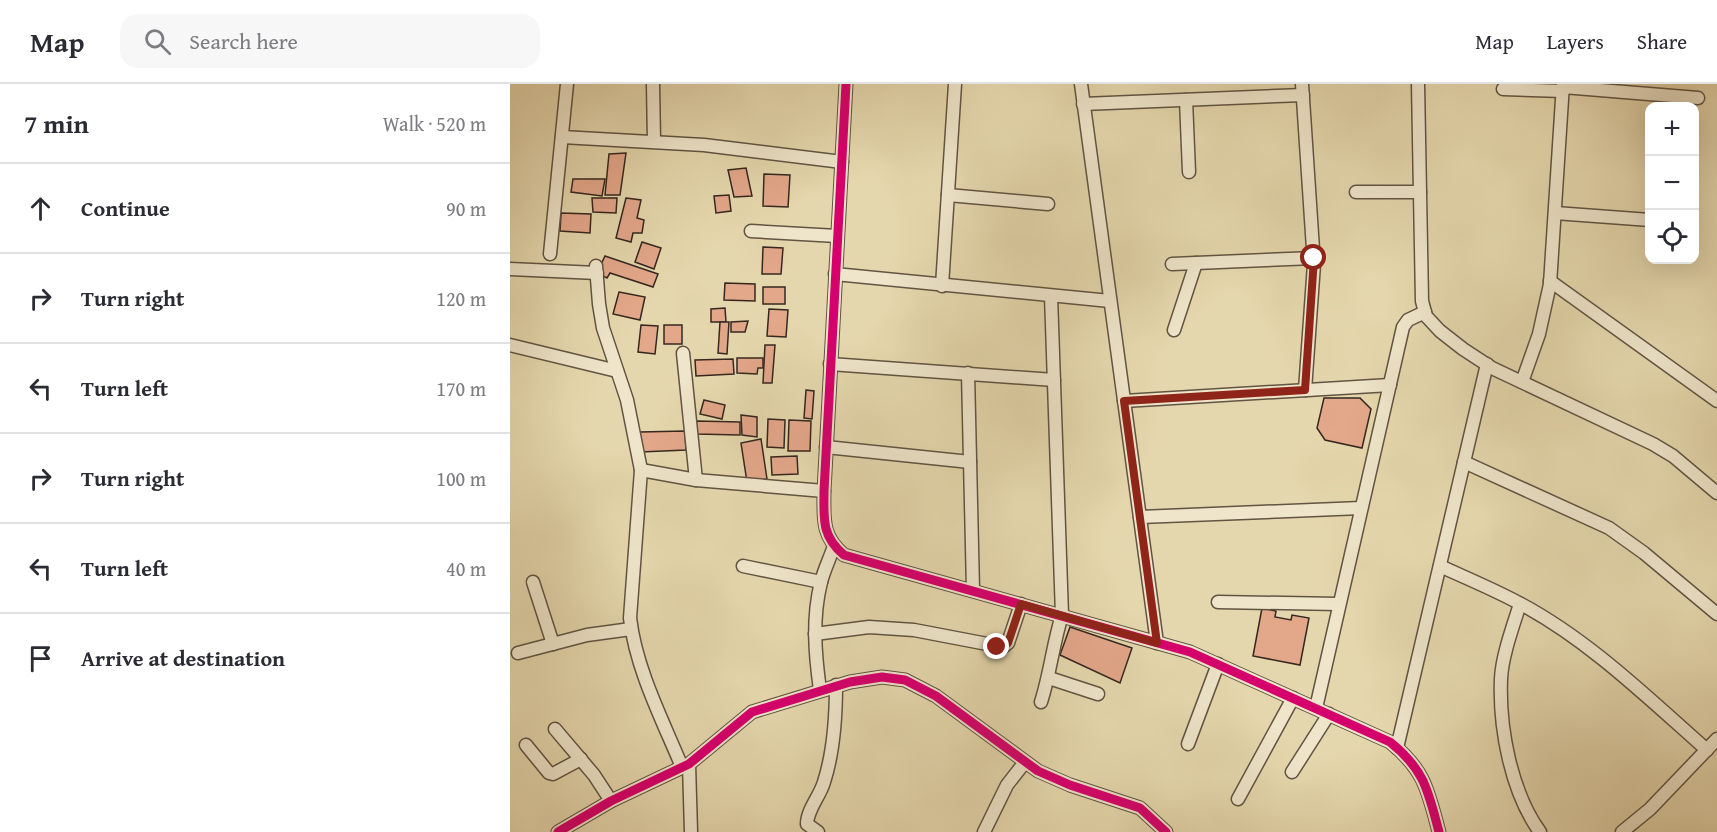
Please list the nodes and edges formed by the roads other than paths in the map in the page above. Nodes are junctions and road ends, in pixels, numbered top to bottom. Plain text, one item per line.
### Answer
1 (567, 84) edge
2 (653, 84) edge
3 (846, 84) edge
4 (955, 84) edge
5 (1081, 84) edge
6 (1418, 84) edge
7 (1563, 87) edge
8 (1303, 89) edge
9 (1503, 89) dead end
10 (1698, 98) dead end
11 (1186, 100) junction
12 (1083, 104) junction
13 (562, 137) junction
14 (654, 141) junction
15 (842, 162) junction
16 (1189, 172) dead end
17 (1356, 192) dead end
18 (1420, 192) junction
19 (948, 195) junction
20 (1048, 204) dead end
21 (1555, 213) junction
22 (1645, 220) edge
23 (751, 231) dead end
24 (837, 236) junction
25 (550, 254) dead end
26 (1314, 258) junction
27 (1196, 263) junction
28 (1172, 264) dead end
29 (510, 269) edge
30 (835, 274) junction
31 (1550, 281) junction
32 (942, 286) junction
33 (1051, 296) junction
34 (1110, 301) junction
35 (1425, 312) junction
36 (1174, 330) dead end
37 (510, 345) edge
38 (683, 353) dead end
39 (830, 364) junction
40 (1487, 364) junction
41 (617, 371) junction
42 (968, 374) junction
43 (1054, 380) junction
44 (1522, 382) junction
45 (1390, 385) junction
46 (1305, 390) junction
47 (1124, 401) junction
48 (1717, 401) edge
49 (826, 447) junction
50 (970, 462) junction
51 (1464, 462) junction
52 (641, 470) junction
53 (696, 480) junction
54 (824, 490) junction
55 (1717, 493) edge
56 (1361, 508) junction
57 (1140, 517) junction
58 (834, 546) junction
59 (743, 566) dead end
60 (1440, 566) junction
61 (533, 582) dead end
62 (821, 582) junction
63 (972, 590) junction
64 (1218, 602) dead end
65 (1021, 604) junction
66 (1339, 604) junction
67 (1520, 604) junction
68 (1717, 614) edge
69 (1062, 615) junction
70 (631, 629) junction
71 (815, 634) junction
72 (1157, 643) junction
73 (553, 644) junction
74 (518, 653) dead end
75 (1218, 664) junction
76 (1049, 678) junction
77 (836, 686) junction
78 (820, 690) junction
79 (1098, 694) dead end
80 (1293, 698) junction
81 (1041, 702) dead end
82 (1316, 708) junction
83 (1329, 714) junction
84 (555, 729) dead end
85 (1717, 739) edge
86 (1188, 744) dead end
87 (526, 745) dead end
88 (1397, 748) junction
89 (1707, 750) junction
90 (581, 759) junction
91 (1025, 762) junction
92 (685, 766) junction
93 (1292, 772) dead end
94 (1239, 799) dead end
95 (611, 801) junction
96 (1159, 831) edge
97 (558, 832) edge
98 (691, 832) edge
99 (818, 832) edge
100 (984, 832) edge
101 (1439, 832) edge
102 (1540, 832) edge
103 (1622, 832) edge

1 - 13 street
2 - 14 street
3 - 15 street
4 - 19 street
5 - 12 street
6 - 18 street
7 - 9 street
7 - 10 street
7 - 21 street
8 - 11 street
8 - 26 street
11 - 12 street
11 - 16 street
12 - 34 street
13 - 14 street
13 - 25 street
14 - 15 street
15 - 24 street
17 - 18 street
18 - 35 street
19 - 20 street
19 - 32 street
21 - 22 street
21 - 31 street
23 - 24 street
24 - 30 street
26 - 27 street
26 - 46 street
27 - 28 street
27 - 36 street
29 - 41 street
30 - 32 street
30 - 39 street
31 - 44 street
31 - 48 street
32 - 33 street
33 - 34 street
33 - 43 street
34 - 47 street
35 - 40 street
35 - 45 street
37 - 41 street
38 - 53 street
39 - 42 street
39 - 49 street
40 - 44 street
40 - 51 street
41 - 52 street
42 - 43 street
42 - 50 street
43 - 69 street
44 - 55 street
45 - 46 street
45 - 56 street
46 - 47 street
47 - 57 street
49 - 50 street
49 - 54 street
50 - 63 street
51 - 60 street
51 - 68 street
52 - 53 street
52 - 70 street
53 - 54 street
54 - 58 street
56 - 57 street
56 - 66 street
57 - 72 street
58 - 62 street
58 - 63 street
59 - 62 street
60 - 67 street
60 - 88 street
61 - 73 street
62 - 71 street
63 - 65 street
64 - 66 street
65 - 69 street
65 - 71 street
66 - 82 street
67 - 89 street
67 - 102 street
69 - 72 street
69 - 76 street
70 - 73 street
70 - 92 street
71 - 78 street
72 - 75 street
73 - 74 street
75 - 80 street
75 - 86 street
76 - 79 street
76 - 81 street
77 - 78 street
77 - 91 street
77 - 99 street
78 - 92 street
80 - 82 street
80 - 94 street
82 - 83 street
83 - 88 street
83 - 93 street
84 - 90 street
85 - 89 street
87 - 90 street
88 - 101 street
89 - 103 street
90 - 95 street
91 - 96 street
91 - 100 street
92 - 95 street
92 - 98 street
95 - 97 street

